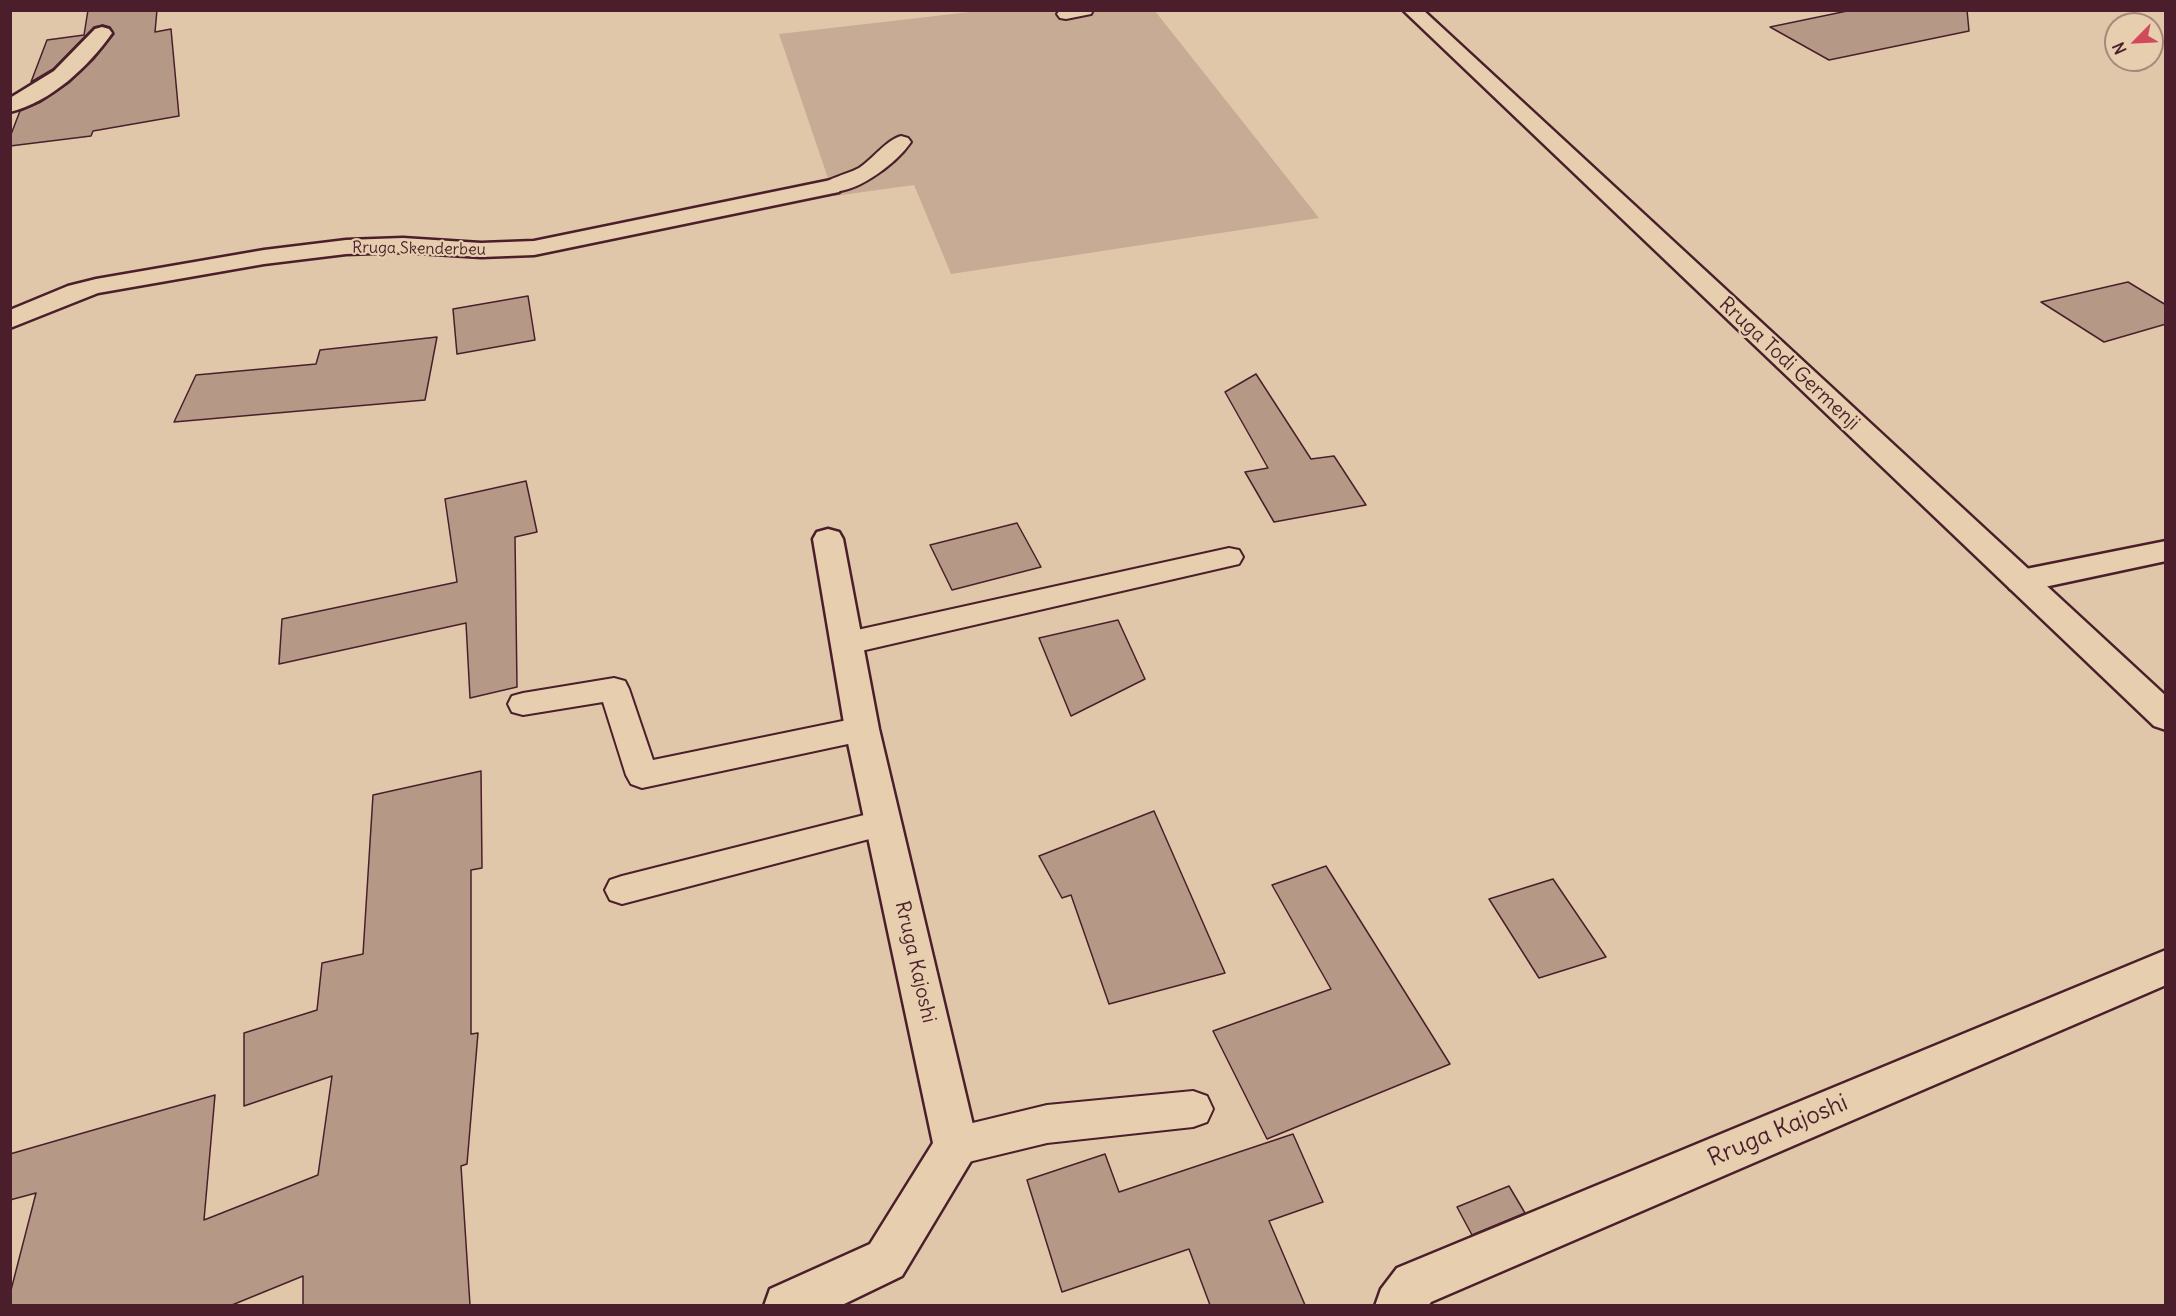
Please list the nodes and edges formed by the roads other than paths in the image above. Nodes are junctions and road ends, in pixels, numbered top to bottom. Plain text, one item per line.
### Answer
1 (1085, 10) edge
2 (1412, 10) edge
3 (1066, 14) dead end
4 (102, 33) dead end
5 (10, 106) edge
6 (901, 142) dead end
7 (831, 187) joint
8 (10, 320) edge
9 (828, 539) dead end
10 (2166, 551) edge
11 (1229, 557) dead end
12 (2020, 581) junction
13 (848, 643) junction
14 (523, 704) dead end
15 (2166, 717) edge
16 (861, 729) junction
17 (884, 823) junction
18 (622, 890) dead end
19 (2166, 967) edge
20 (1193, 1109) dead end
21 (956, 1146) junction
22 (787, 1305) edge
23 (1398, 1305) edge

1 - 3 lane
2 - 12 street, Rruga Todi Germenji
4 - 5 street
6 - 7 lane
7 - 8 street, Rruga Skenderbeu
9 - 13 street, Rruga Kajoshi
10 - 12 street
11 - 13 lane
12 - 15 street, Rruga Todi Germenji
13 - 16 street, Rruga Kajoshi
14 - 16 lane
16 - 17 street, Rruga Kajoshi
17 - 18 lane
17 - 21 street, Rruga Kajoshi
19 - 23 street, Rruga Kajoshi
20 - 21 lane
21 - 22 street

